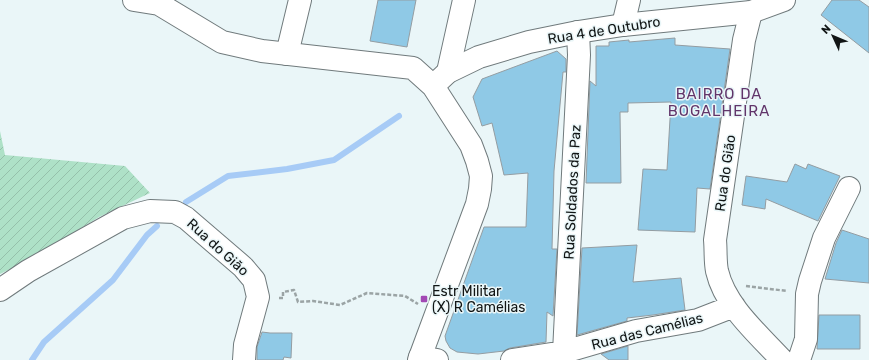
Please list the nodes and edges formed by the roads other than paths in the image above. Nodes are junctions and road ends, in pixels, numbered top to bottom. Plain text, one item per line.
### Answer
1 (137, 0) edge
2 (300, 0) edge
3 (464, 0) edge
4 (629, 0) edge
5 (784, 0) edge
6 (751, 12) junction
7 (623, 25) junction
8 (578, 32) junction
9 (286, 54) junction
10 (440, 79) junction
11 (849, 188) dead end
12 (0, 290) edge
13 (734, 306) junction
14 (564, 352) junction
15 (425, 359) edge
16 (244, 360) edge
17 (512, 360) edge
18 (782, 360) edge
19 (799, 360) edge

1 - 9 street
2 - 9 street
3 - 10 street
4 - 7 street
5 - 6 street, Rua 4 de Outubro
6 - 7 street, Rua 4 de Outubro
6 - 13 street, Rua do Gião
7 - 8 street, Rua 4 de Outubro
8 - 10 street, Rua 4 de Outubro
8 - 14 street, Rua Soldados da Paz
9 - 10 street
10 - 15 street
11 - 19 street
12 - 16 street, Rua do Gião
13 - 14 street, Rua das Camélias
13 - 18 street, Rua do Gião
14 - 17 street, Rua das Camélias

